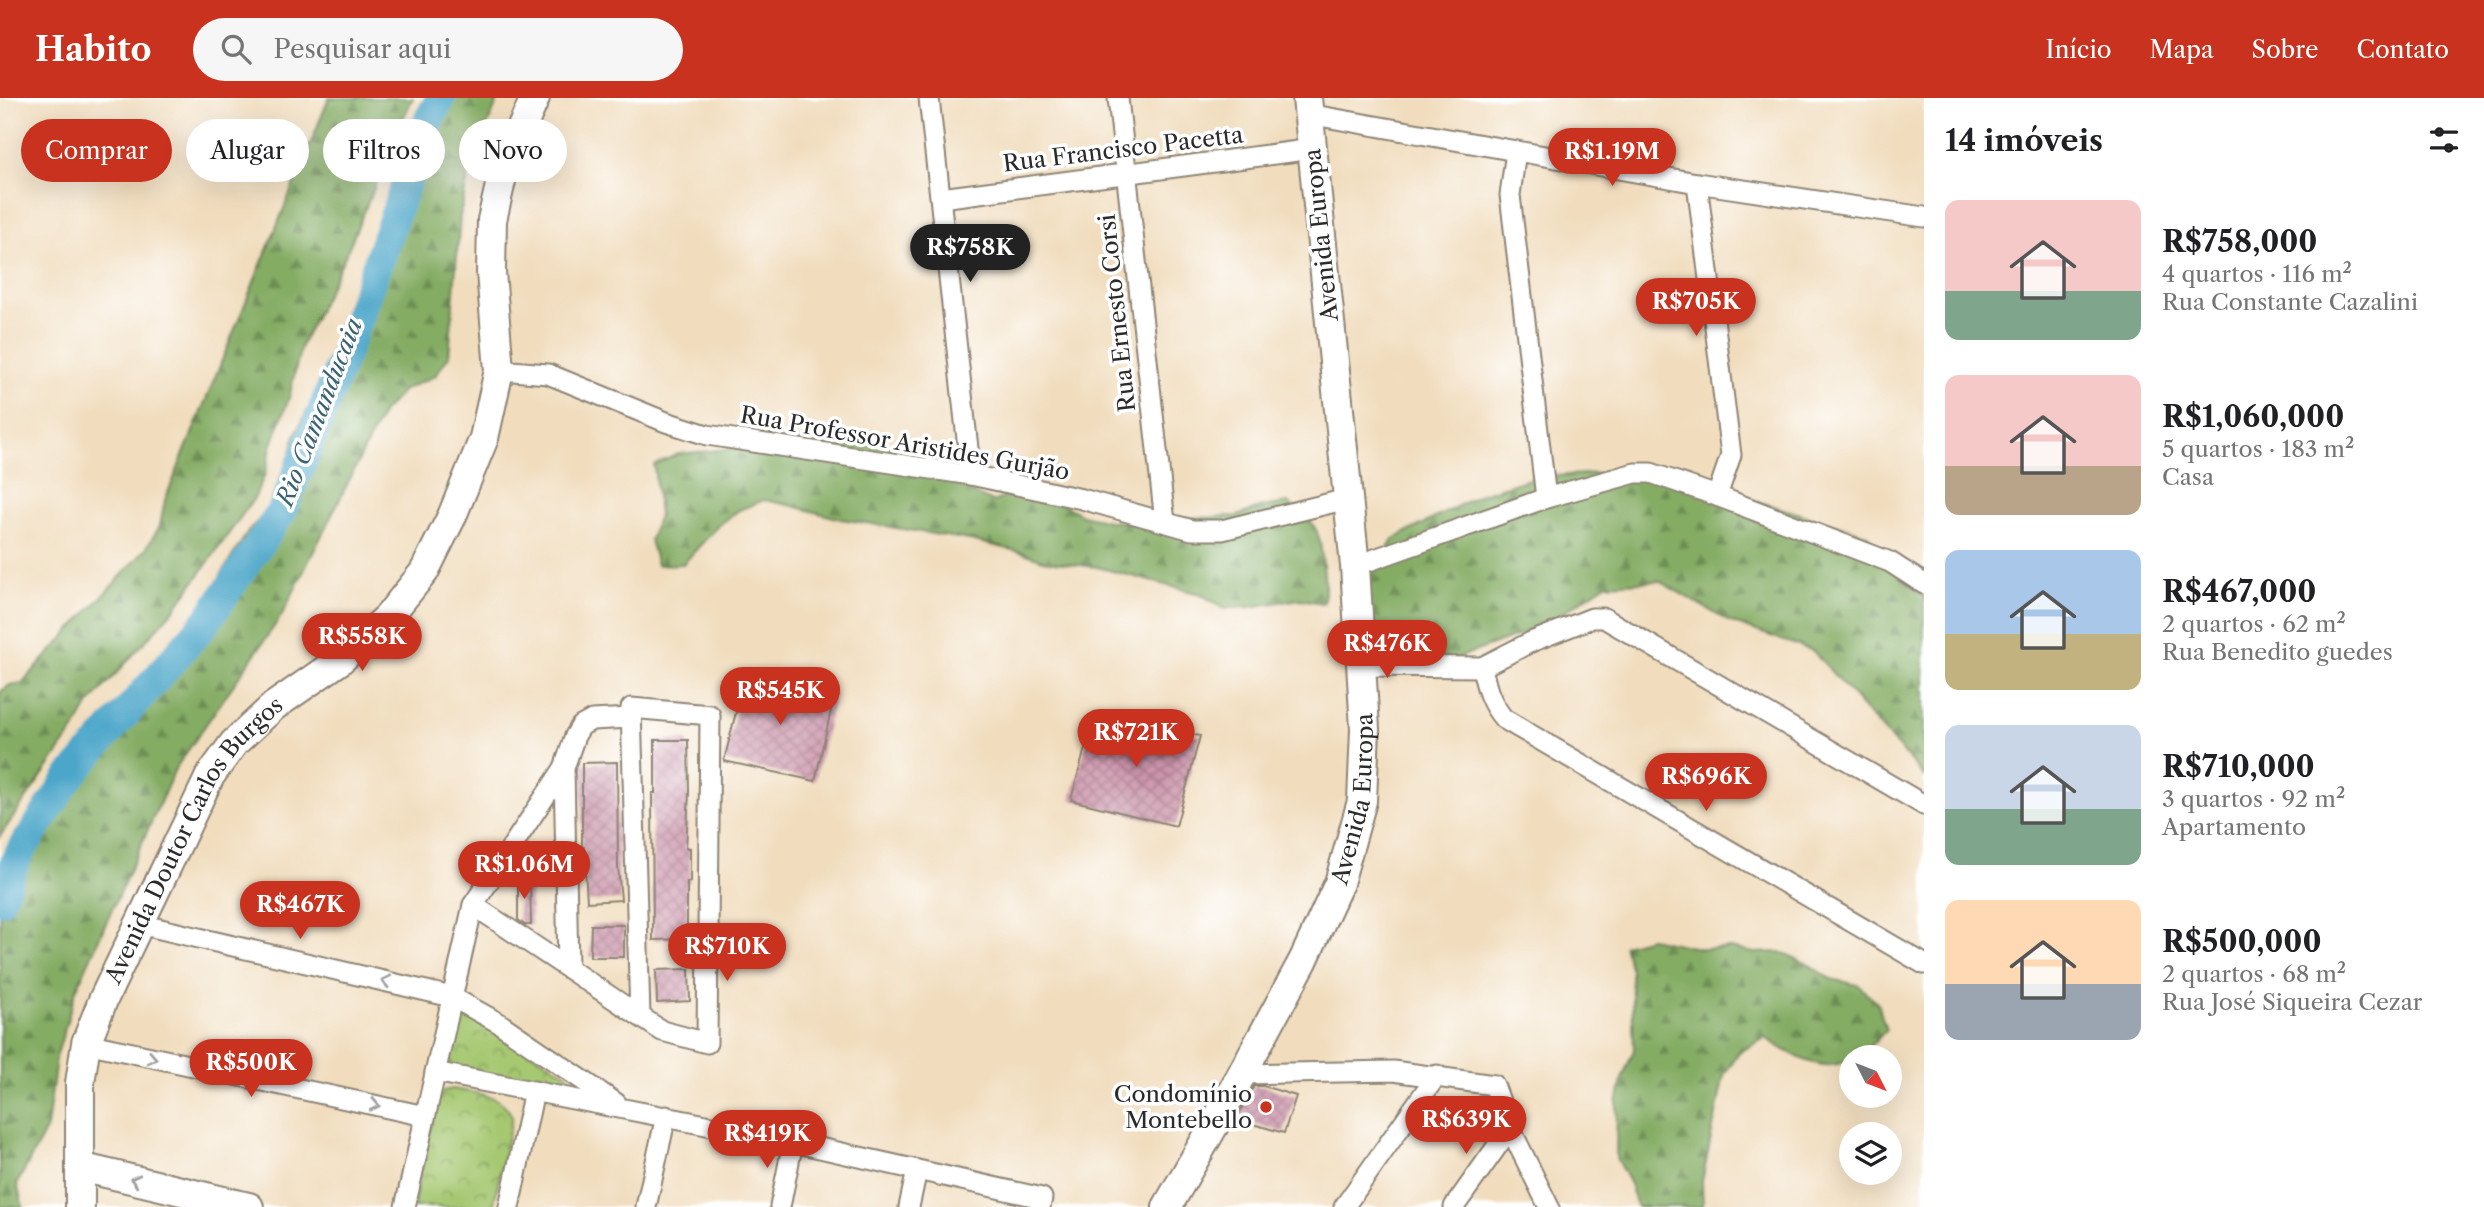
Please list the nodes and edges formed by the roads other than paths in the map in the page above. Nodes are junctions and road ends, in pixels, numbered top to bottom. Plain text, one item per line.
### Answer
1 (535, 98) edge
2 (929, 98) edge
3 (1118, 98) edge
4 (1308, 106) edge
5 (1313, 149) junction
6 (1516, 151) junction
7 (1127, 174) junction
8 (1697, 183) junction
9 (941, 198) junction
10 (1924, 217) edge
11 (499, 370) junction
12 (971, 475) junction
13 (1717, 496) junction
14 (1546, 498) junction
15 (1348, 499) junction
16 (1165, 522) junction
17 (1355, 566) junction
18 (1924, 584) edge
19 (1362, 666) junction
20 (1482, 667) junction
21 (631, 718) junction
22 (564, 768) junction
23 (1924, 805) edge
24 (473, 905) junction
25 (139, 924) junction
26 (1924, 964) edge
27 (568, 968) junction
28 (452, 997) junction
29 (640, 1016) junction
30 (86, 1043) junction
31 (435, 1072) junction
32 (1243, 1074) junction
33 (1437, 1075) junction
34 (534, 1091) junction
35 (623, 1107) junction
36 (425, 1116) junction
37 (666, 1116) junction
38 (1510, 1128) junction
39 (793, 1142) junction
40 (80, 1167) junction
41 (918, 1170) junction
42 (206, 1202) edge
43 (1041, 1202) edge
44 (80, 1207) edge
45 (249, 1207) edge
46 (405, 1207) edge
47 (509, 1207) edge
48 (646, 1207) edge
49 (780, 1207) edge
50 (909, 1207) edge
51 (1167, 1207) edge
52 (1344, 1207) edge
53 (1454, 1207) edge
54 (1549, 1207) edge

1 - 11 street, Avenida Doutor Carlos Burgos
2 - 9 street
3 - 7 street, Rua Ernesto Corsi
4 - 5 street, Avenida Europa
4 - 6 street
5 - 7 street, Rua Francisco Pacetta
5 - 15 street, Avenida Europa
6 - 8 street
6 - 14 street
7 - 9 street, Rua Francisco Pacetta
7 - 16 street, Rua Ernesto Corsi
8 - 10 street
8 - 13 street
9 - 12 street
11 - 12 street, Rua Professor Aristides Gurjão
11 - 25 street, Avenida Doutor Carlos Burgos
12 - 16 street, Rua Professor Aristides Gurjão
13 - 14 street
13 - 18 street
14 - 17 street
15 - 16 street, Rua Professor Aristides Gurjão
15 - 17 street, Avenida Europa
17 - 19 street, Avenida Europa
19 - 20 street
19 - 32 street, Avenida Europa
20 - 23 street
20 - 26 street
21 - 22 street
21 - 29 street
21 - 29 street
22 - 24 street
22 - 27 street
24 - 27 street
24 - 28 street
28 -> 25 street
25 - 30 street, Avenida Doutor Carlos Burgos
27 - 29 street
28 - 31 street
28 - 35 street
30 -> 36 street
30 - 40 street, Avenida Doutor Carlos Burgos
31 - 34 street
31 - 36 street
32 - 33 street
32 - 51 street, Avenida Europa
33 - 38 street
33 - 52 street
34 - 35 street
34 - 47 street
35 - 37 street
36 - 46 street
37 - 39 street
37 - 48 street
38 - 53 street
38 - 54 street
39 - 41 street
39 - 49 street
42 -> 40 street
40 - 44 street, Avenida Doutor Carlos Burgos
41 - 43 street
41 - 50 street
42 - 45 street

